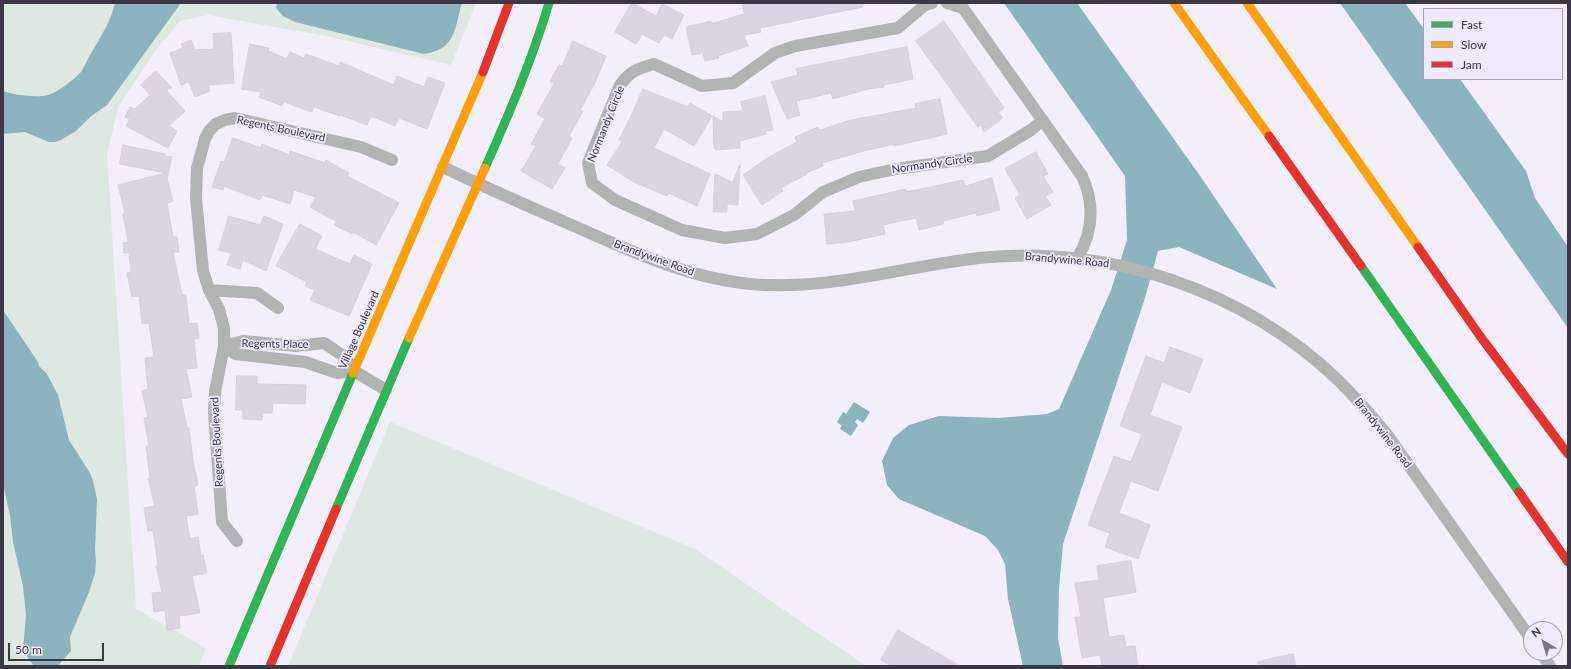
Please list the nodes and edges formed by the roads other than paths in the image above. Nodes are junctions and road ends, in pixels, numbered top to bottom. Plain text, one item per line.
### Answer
1 (509, 3) edge
2 (549, 3) edge
3 (932, 3) edge
4 (947, 3) edge
5 (1174, 3) edge
6 (1247, 3) edge
7 (1043, 120) junction
8 (392, 160) dead end
9 (444, 167) junction
10 (478, 184) junction
11 (1077, 259) junction
12 (210, 290) junction
13 (278, 308) dead end
14 (224, 346) junction
15 (354, 371) junction
16 (386, 390) junction
17 (1568, 454) edge
18 (237, 541) dead end
19 (1568, 562) edge
20 (1523, 627) edge
21 (229, 666) edge
22 (270, 666) edge

1 - 9 main road, Village Boulevard
2 - 10 main road
3 - 7 street, Normandy Circle
4 - 7 street
5 - 19 main road
6 - 17 main road
7 - 11 street
8 - 12 street, Regents Boulevard
9 - 10 street, Brandywine Road
9 - 15 main road, Village Boulevard
10 - 11 street, Brandywine Road
10 - 16 main road
11 - 20 street, Brandywine Road
12 - 13 street
12 - 14 street, Regents Boulevard
14 - 15 street, Regents Place
14 - 15 street, Regents Place
14 - 18 street, Regents Boulevard
15 - 16 street, Regents Place
15 - 21 main road, Village Boulevard
16 - 22 main road

